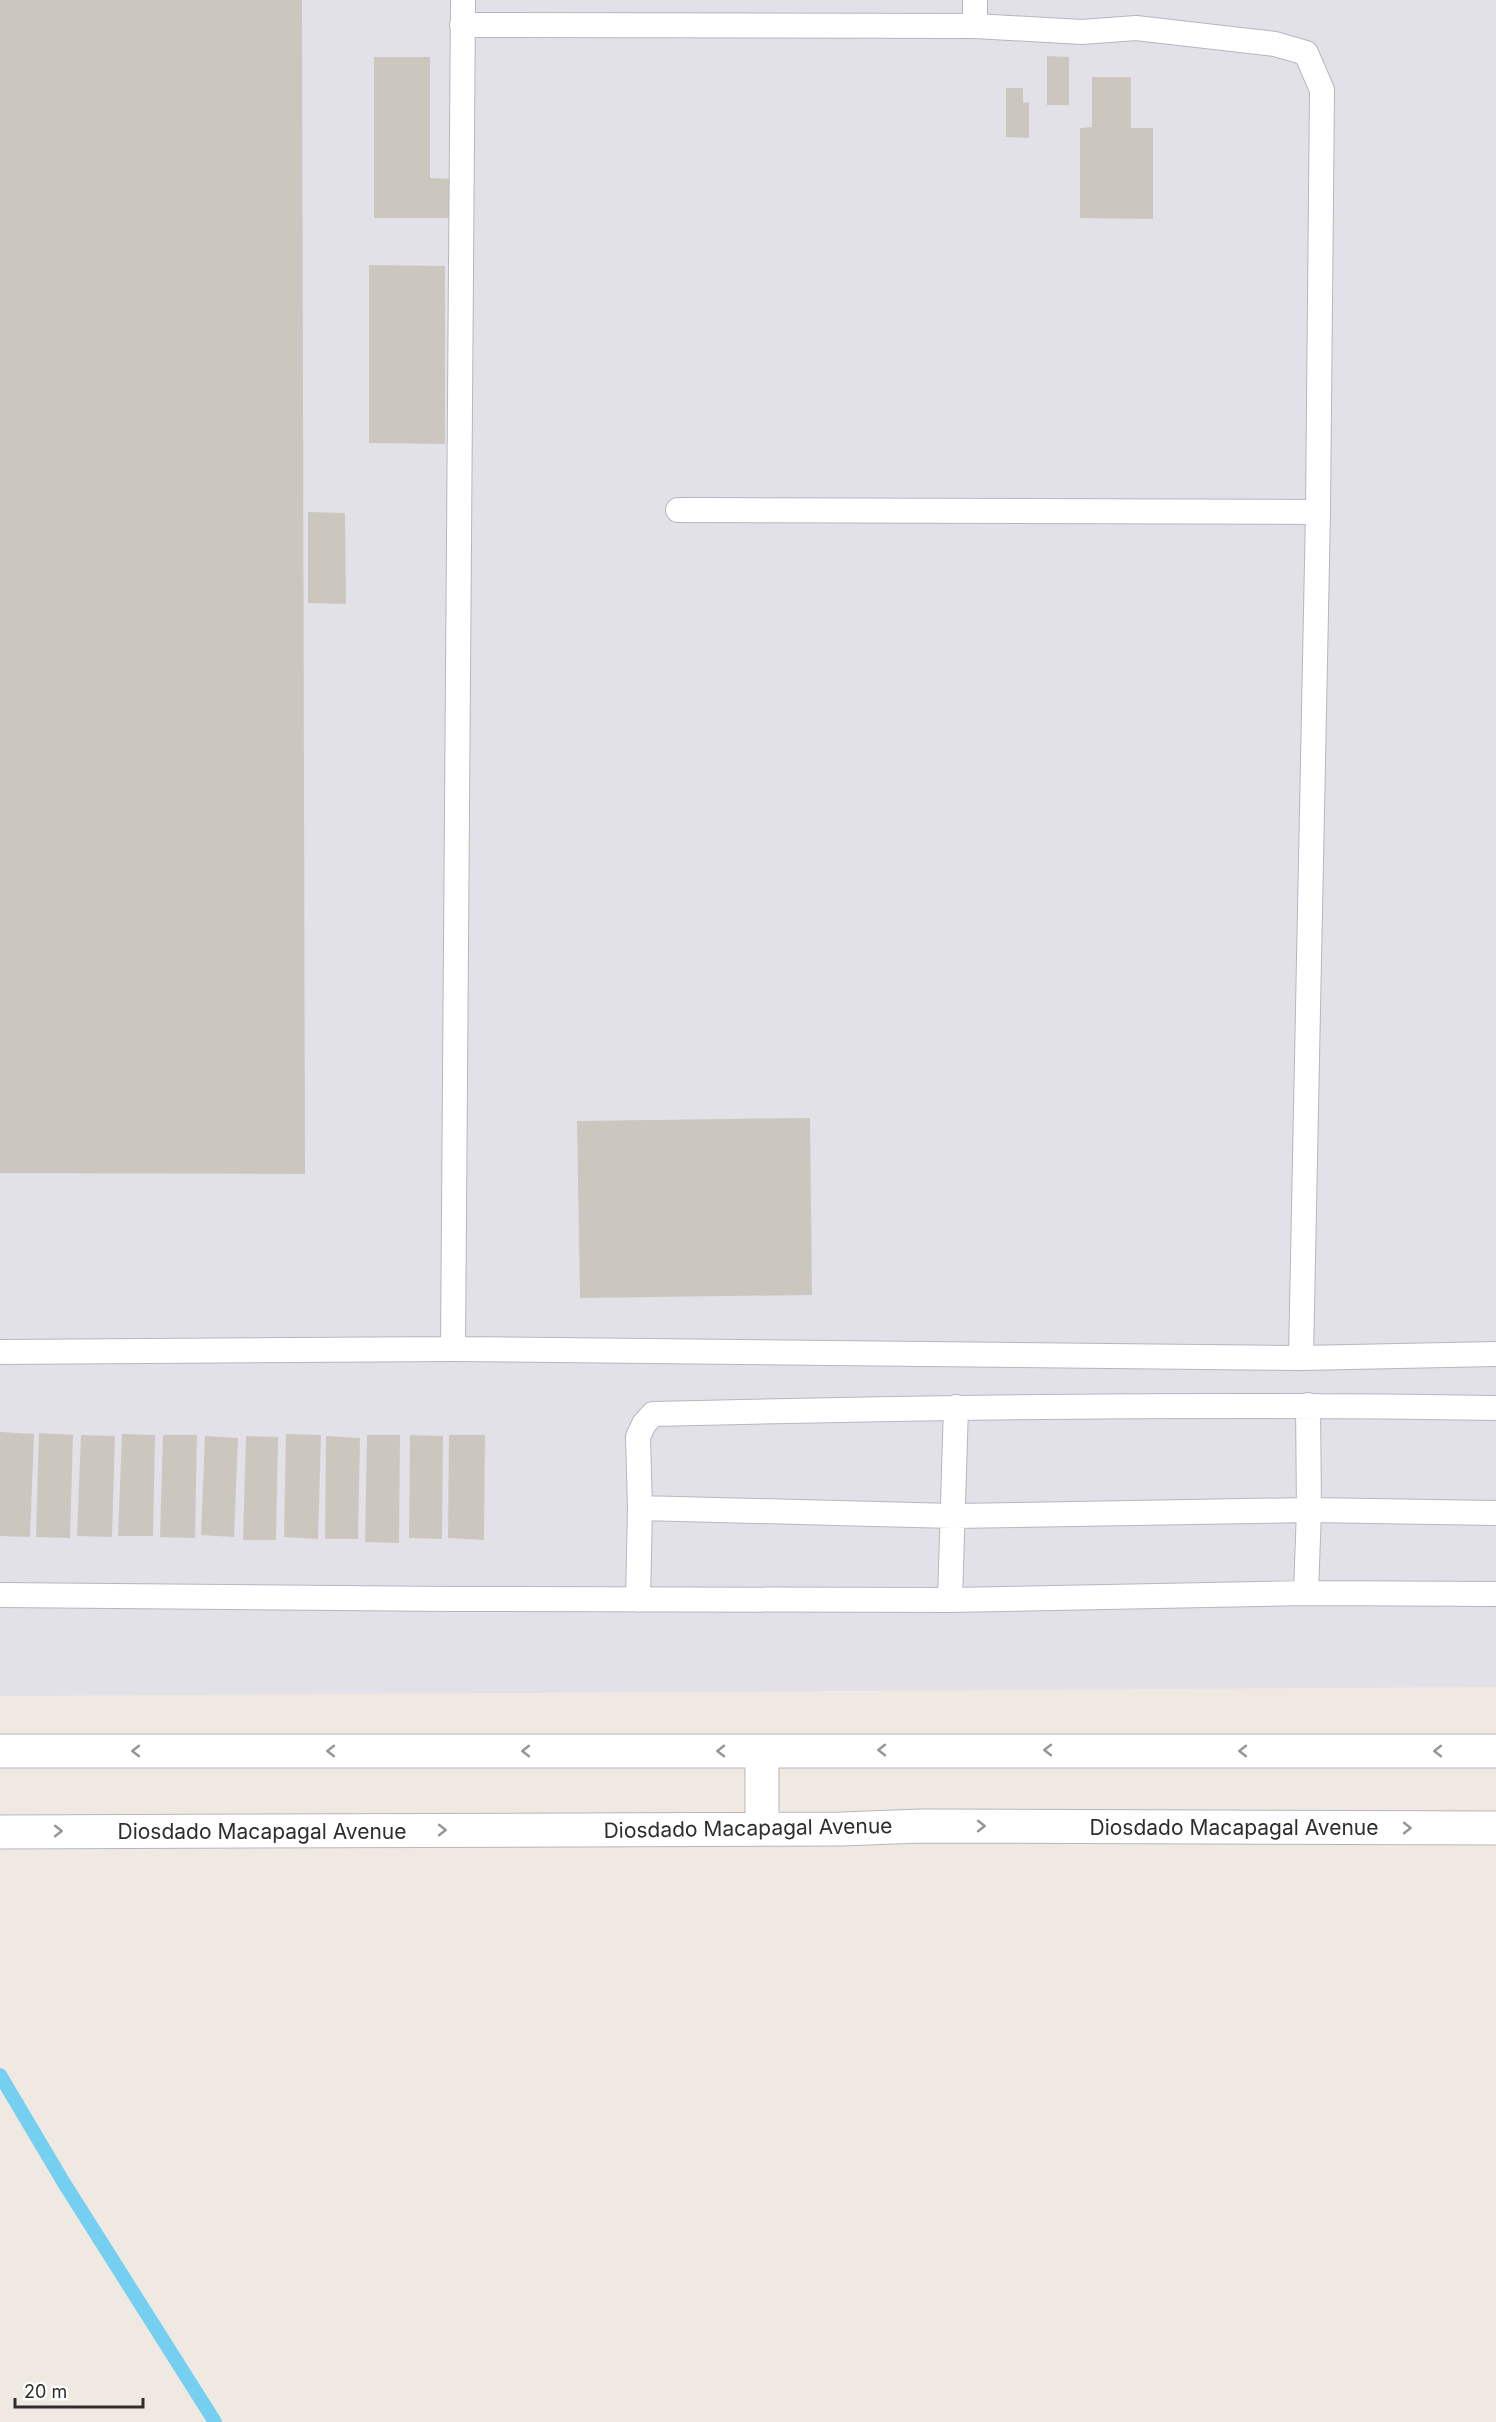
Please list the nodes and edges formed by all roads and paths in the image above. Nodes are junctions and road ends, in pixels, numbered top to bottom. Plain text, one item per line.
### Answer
1 (463, 0) edge
2 (975, 0) edge
3 (462, 25) junction
4 (975, 26) junction
5 (678, 510) dead end
6 (1318, 512) junction
7 (453, 1349) junction
8 (0, 1352) edge
9 (1496, 1354) edge
10 (1301, 1358) junction
11 (1308, 1405) junction
12 (956, 1407) junction
13 (1496, 1408) edge
14 (640, 1508) junction
15 (1309, 1510) junction
16 (1496, 1513) edge
17 (954, 1516) junction
18 (1306, 1593) junction
19 (1496, 1594) edge
20 (0, 1595) edge
21 (638, 1600) junction
22 (950, 1600) junction
23 (0, 1751) edge
24 (762, 1751) junction
25 (1496, 1751) edge
26 (1496, 1828) edge
27 (762, 1829) junction
28 (0, 1832) edge

1 - 3 lane
2 - 4 lane
3 - 4 lane
3 - 7 lane
4 - 6 lane
5 - 6 lane
6 - 10 lane
7 - 8 lane
7 - 10 lane
9 - 10 lane
11 - 12 lane
11 - 13 lane
11 - 15 lane
12 - 14 lane
12 - 17 lane
14 - 17 lane
14 - 21 lane
15 - 16 lane
15 - 17 lane
15 - 18 lane
17 - 22 lane
18 - 19 lane
18 - 22 lane
20 - 21 lane
21 - 22 lane
24 -> 23 main road
25 -> 24 main road
24 - 27 main road
27 -> 26 main road, Diosdado Macapagal Avenue
28 -> 27 main road, Diosdado Macapagal Avenue

